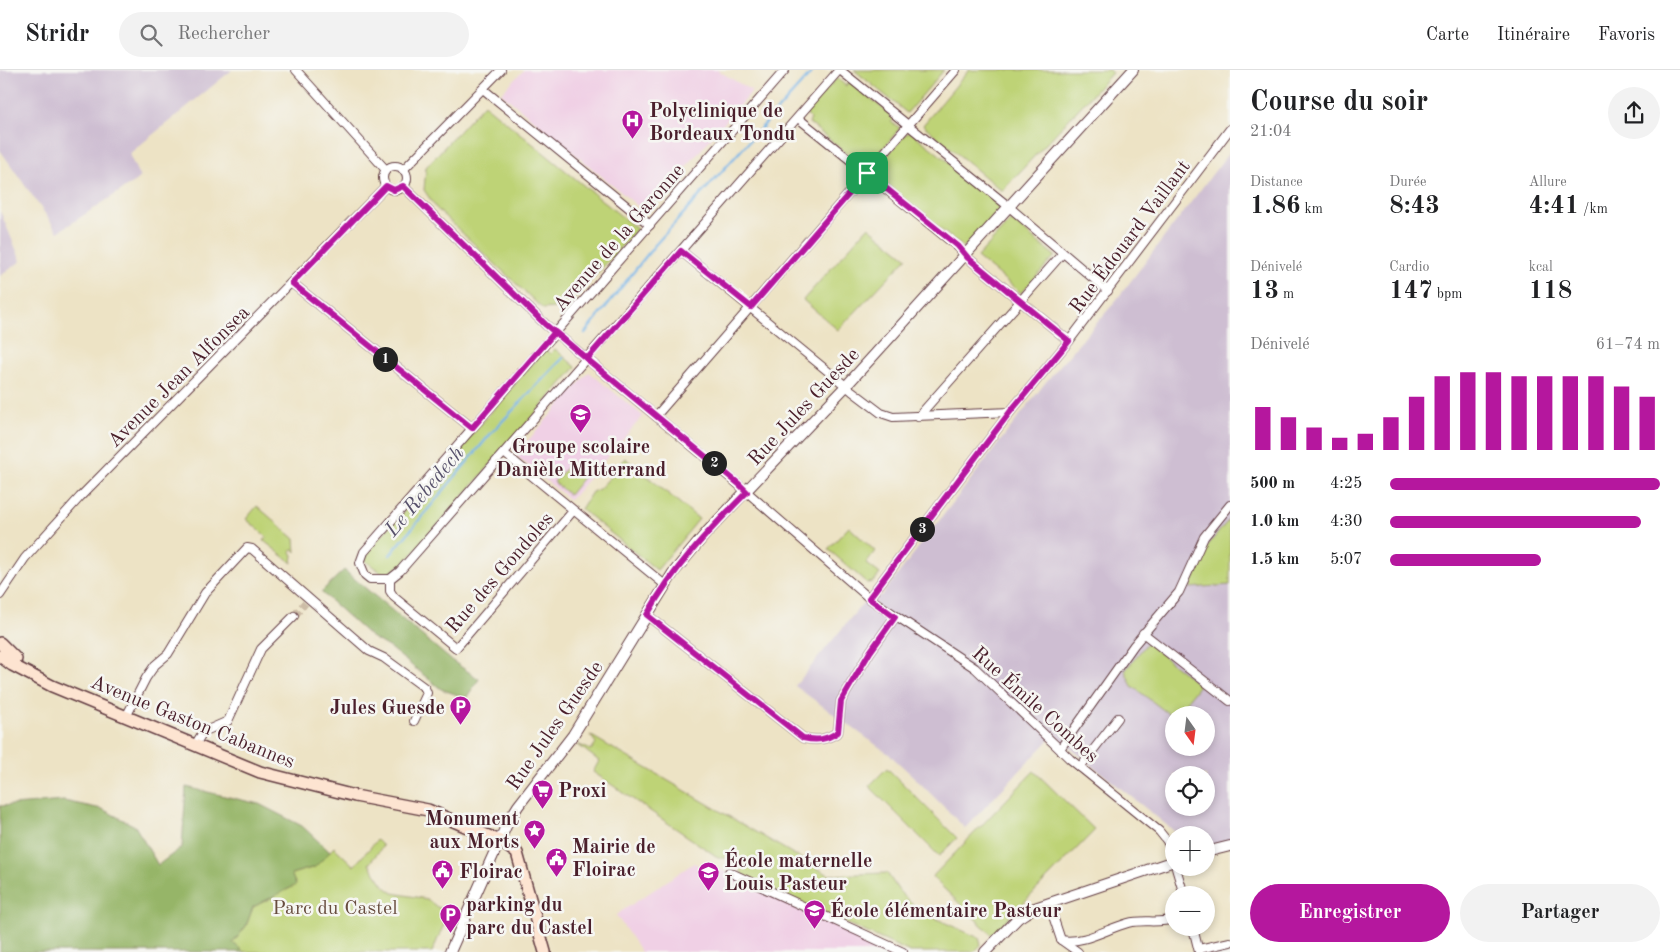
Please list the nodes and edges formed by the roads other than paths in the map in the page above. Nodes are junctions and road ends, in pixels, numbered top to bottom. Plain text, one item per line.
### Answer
1 (296, 70) edge
2 (501, 70) edge
3 (785, 70) edge
4 (840, 70) edge
5 (956, 70) edge
6 (1133, 70) edge
7 (483, 89) junction
8 (798, 118) junction
9 (908, 126) junction
10 (1230, 129) edge
11 (386, 170) junction
12 (403, 170) junction
13 (867, 173) junction
14 (386, 186) junction
15 (403, 186) junction
16 (1008, 206) junction
17 (650, 225) junction
18 (681, 251) junction
19 (965, 254) junction
20 (1062, 254) junction
21 (292, 283) junction
22 (1108, 291) junction
23 (1020, 302) junction
24 (751, 307) junction
25 (555, 332) junction
26 (1069, 341) junction
27 (587, 359) junction
28 (846, 386) junction
29 (1010, 412) junction
30 (656, 416) junction
31 (918, 417) junction
32 (472, 428) junction
33 (504, 454) junction
34 (747, 492) junction
35 (1230, 505) edge
36 (573, 511) junction
37 (390, 580) junction
38 (665, 585) junction
39 (0, 594) edge
40 (869, 598) junction
41 (647, 615) junction
42 (294, 616) tunnel mouth
43 (895, 617) junction
44 (1143, 633) junction
45 (0, 643) edge
46 (0, 656) edge
47 (73, 693) junction
48 (1230, 701) edge
49 (126, 717) junction
50 (1118, 718) dead end
51 (414, 721) dead end
52 (195, 745) junction
53 (1060, 748) junction
54 (1080, 767) junction
55 (1165, 838) edge
56 (500, 841) junction
57 (1230, 846) edge
58 (1215, 850) edge
59 (1165, 863) edge
60 (728, 872) dead end
61 (1048, 904) junction
62 (1165, 922) edge
63 (1195, 936) edge
64 (1061, 940) junction
65 (1230, 942) edge
66 (1199, 950) edge
67 (450, 952) edge
68 (545, 952) edge
69 (903, 952) edge
70 (985, 952) edge
71 (1078, 952) edge

1 - 11 street
2 - 7 street
3 - 17 street, Avenue de la Garonne
4 - 8 street
4 - 9 street
5 - 9 street
6 - 16 street, Rue Jules Guesde
7 - 12 street
7 - 17 street
8 - 13 street
8 - 18 street
9 - 13 street
9 - 16 street
10 - 22 street, Rue Édouard Vaillant
11 - 12 street
11 - 14 street
12 - 15 street
13 - 19 street
13 - 24 street
14 - 15 street
14 - 21 street, Avenue Jean Alfonsea
15 - 25 street, Rue Émile Combes
16 - 19 street, Rue Jules Guesde
16 - 20 street
17 - 25 street, Avenue de la Garonne
18 - 24 street
18 - 27 street
19 - 23 street
19 - 28 street, Rue Jules Guesde
20 - 22 street
20 - 23 street
21 - 32 street
21 - 39 street, Avenue Jean Alfonsea
22 - 26 street, Rue Édouard Vaillant
23 - 26 street
23 - 31 street
24 - 28 street
24 - 30 street
25 - 27 street, Rue Émile Combes
25 - 32 street, Avenue de la Garonne
26 - 29 street, Rue Édouard Vaillant
27 - 30 street, Rue Émile Combes
27 - 33 street
28 - 31 street
28 - 34 street, Rue Jules Guesde
29 - 31 street
29 - 40 street, Rue Édouard Vaillant
30 - 34 street, Rue Émile Combes
32 - 37 street, Avenue de la Garonne
33 - 36 street
33 - 37 street
34 - 38 street, Rue Jules Guesde
34 - 40 street, Rue Émile Combes
35 - 44 street
36 - 37 street, Rue des Gondoles
36 - 38 street
38 - 41 street, Rue Jules Guesde
40 - 43 street, Rue Émile Combes
41 - 43 street
41 - 56 street, Rue Jules Guesde
42 - 52 street
43 - 53 street, Rue Émile Combes
44 - 48 street
44 - 53 street
45 - 47 main road, Avenue Gaston Cabannes
46 - 47 main road, Avenue Gaston Cabannes
47 - 49 main road, Avenue Gaston Cabannes
49 - 51 street
49 - 52 main road, Avenue Gaston Cabannes
50 - 54 street
52 - 56 main road, Avenue Gaston Cabannes
53 - 54 street, Rue Émile Combes
54 - 55 street, Rue Émile Combes
56 - 67 street, Rue Jules Guesde
56 - 68 main road
57 - 58 street
59 - 61 street
60 - 69 street
61 - 64 street
61 - 70 street
62 - 64 street
63 - 66 street
64 - 71 street
65 - 66 street

